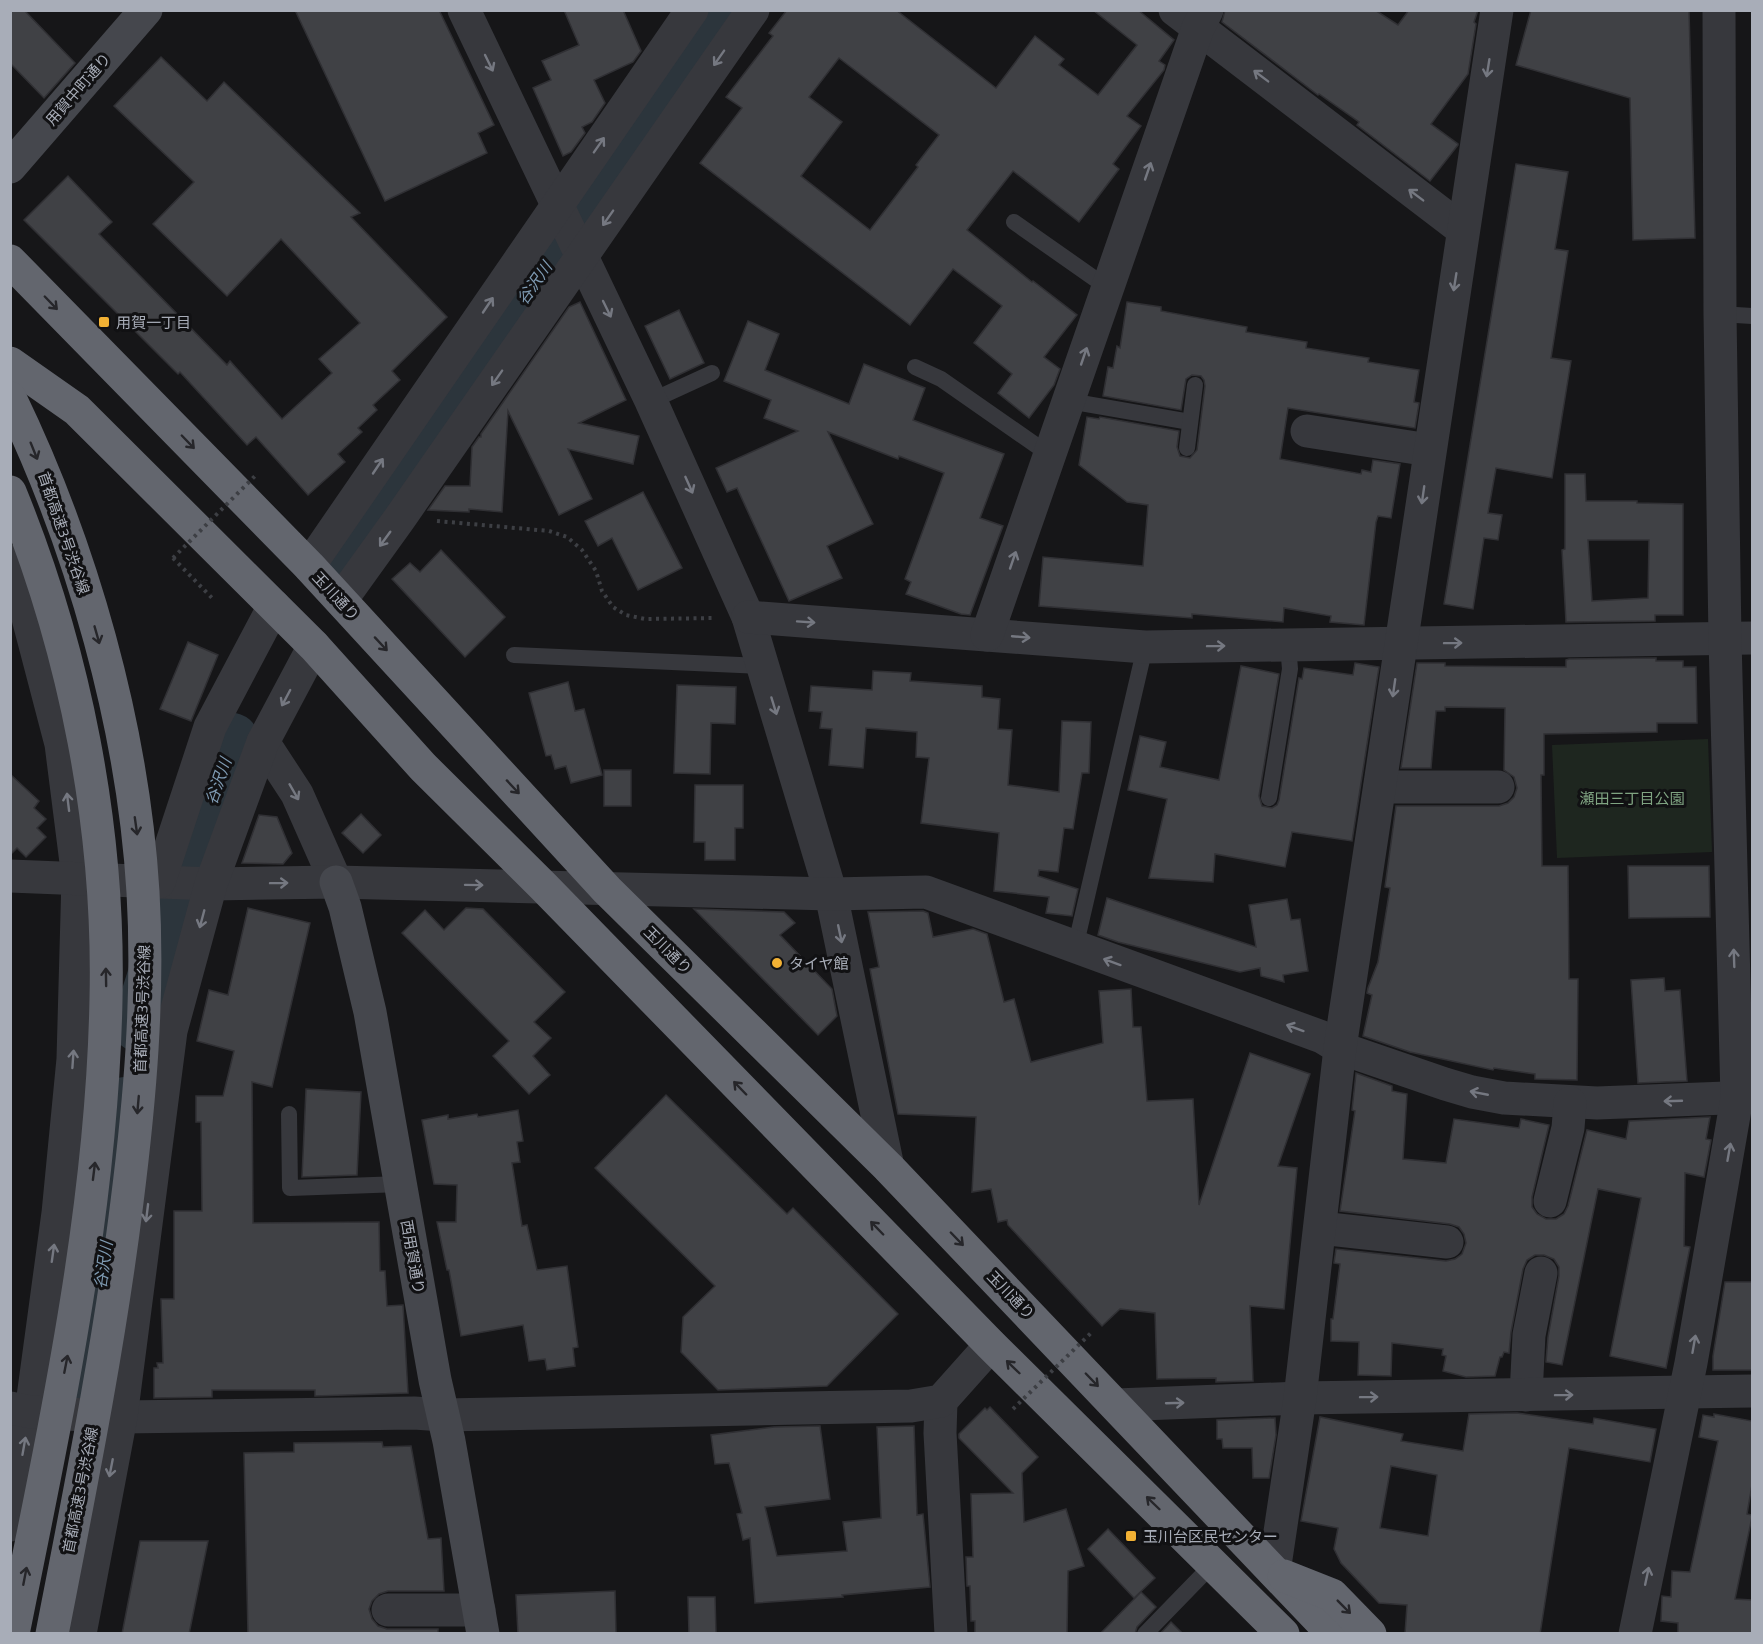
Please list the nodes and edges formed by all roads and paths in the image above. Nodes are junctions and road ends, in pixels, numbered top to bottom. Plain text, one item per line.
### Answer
1 (146, 10) edge
2 (464, 10) edge
3 (693, 10) edge
4 (753, 10) edge
5 (1497, 10) edge
6 (1719, 10) edge
7 (1193, 16) edge
8 (10, 168) edge
9 (557, 205) junction
10 (1014, 222) dead end
11 (1463, 230) junction
12 (581, 256) junction
13 (10, 261) edge
14 (1108, 288) junction
15 (1720, 314) junction
16 (1752, 316) edge
17 (10, 363) edge
18 (915, 367) dead end
19 (712, 373) dead end
20 (1196, 385) dead end
21 (10, 398) edge
22 (651, 401) junction
23 (1069, 401) junction
24 (1190, 422) junction
25 (1307, 431) dead end
26 (1187, 448) dead end
27 (1429, 450) junction
28 (1050, 455) junction
29 (255, 476) dead end
30 (10, 492) edge
31 (400, 518) junction
32 (10, 561) edge
33 (309, 566) junction
34 (213, 599) dead end
35 (340, 600) junction
36 (274, 606) junction
37 (748, 618) junction
38 (987, 635) junction
39 (1739, 639) edge
40 (1401, 644) junction
41 (1288, 645) junction
42 (314, 646) junction
43 (1145, 647) junction
44 (514, 656) dead end
45 (762, 666) junction
46 (263, 742) junction
47 (1380, 787) junction
48 (1498, 787) dead end
49 (1269, 798) dead end
50 (10, 876) edge
51 (78, 878) junction
52 (159, 882) junction
53 (336, 882) junction
54 (212, 884) junction
55 (543, 886) junction
56 (607, 890) junction
57 (831, 894) junction
58 (1075, 948) junction
59 (1340, 1048) junction
60 (1745, 1098) edge
61 (1570, 1103) junction
62 (289, 1114) dead end
63 (888, 1167) junction
64 (401, 1184) junction
65 (1550, 1201) dead end
66 (1320, 1228) junction
67 (1447, 1242) dead end
68 (1542, 1273) dead end
69 (1092, 1332) dead end
70 (991, 1345) junction
71 (1752, 1391) edge
72 (1684, 1393) junction
73 (1526, 1395) junction
74 (1300, 1398) junction
75 (941, 1401) junction
76 (1116, 1405) junction
77 (1013, 1409) dead end
78 (20, 1410) edge
79 (443, 1416) junction
80 (121, 1417) junction
81 (10, 1525) edge
82 (1214, 1563) junction
83 (1274, 1572) junction
84 (1238, 1587) junction
85 (388, 1610) dead end
86 (481, 1622) edge
87 (13, 1634) edge
88 (52, 1634) edge
89 (80, 1634) edge
90 (951, 1634) edge
91 (1145, 1634) edge
92 (1274, 1634) edge
93 (1283, 1634) edge
94 (1333, 1634) edge
95 (1370, 1634) edge
96 (1635, 1634) edge

1 - 8 street, 用賀中町通り
2 -> 9 street
9 -> 3 street
4 -> 12 street
5 -> 11 street
6 - 15 street
11 -> 7 street
14 -> 7 street
9 - 12 street
33 -> 9 street
10 - 14 lane
11 -> 27 street
12 -> 22 street
12 -> 31 street
13 -> 33 highway, 玉川通り
23 -> 14 street
15 - 16 lane
15 - 39 street
17 - 36 highway
18 - 28 lane
19 - 22 lane
20 - 24 lane
21 -> 88 highway, 首都高速3号渋谷線, bridge
22 -> 37 street
23 - 24 lane
23 - 28 street
24 - 26 lane
25 - 27 street
27 -> 40 street
38 -> 28 street
29 - 34 path, bridge
87 -> 30 highway, bridge
31 -> 35 street
31 - 37 path
51 -> 32 street
33 - 35 highway, 玉川通り
35 -> 56 highway, 玉川通り
36 - 42 highway
36 - 52 street
37 -> 38 street
37 - 45 street
38 -> 43 street
40 -> 39 street
60 -> 39 street
40 - 41 street
40 -> 47 street
43 -> 41 street
41 - 49 lane
42 -> 46 street
42 - 55 highway
43 - 58 lane
44 - 45 lane
45 -> 57 street
46 -> 53 street
46 - 54 street
47 - 48 street
47 - 59 street
50 - 51 street
51 - 52 street
78 -> 51 street
52 - 54 street
54 -> 53 street
53 -> 55 street
53 - 64 street, 西用賀通り
54 -> 80 street
55 - 56 street
70 -> 55 highway
56 - 57 street
56 - 63 highway, 玉川通り
57 - 58 street
57 -> 63 street
59 -> 58 street
61 -> 59 street
59 - 66 street
60 -> 61 street
72 -> 60 street
61 - 65 street
62 - 64 lane
63 -> 76 highway, 玉川通り
64 - 79 street, 西用賀通り
66 - 67 street
66 - 74 street
68 - 73 street
69 - 77 path, bridge
70 - 75 street
82 -> 70 highway
71 - 72 street
73 -> 72 street
96 -> 72 street
74 -> 73 street
76 -> 74 street
74 - 83 street
75 - 79 street
75 - 90 street
76 - 83 highway, 玉川通り
78 - 80 street
81 -> 78 street
79 - 80 street
79 - 86 street, 西用賀通り
80 -> 89 street
82 - 84 highway
82 - 91 lane
83 - 94 highway, 玉川通り
83 -> 95 highway
84 - 92 highway
84 - 93 highway
85 - 86 street

